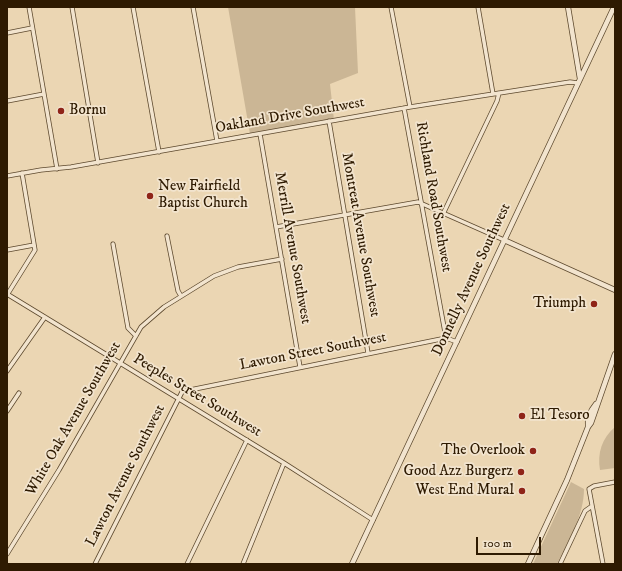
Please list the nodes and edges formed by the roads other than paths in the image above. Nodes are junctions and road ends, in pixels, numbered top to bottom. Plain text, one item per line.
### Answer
1 (29, 7) edge
2 (72, 7) edge
3 (133, 7) edge
4 (193, 7) edge
5 (391, 7) edge
6 (478, 7) edge
7 (568, 7) edge
8 (614, 7) edge
9 (32, 28) junction
10 (7, 32) edge
11 (579, 81) junction
12 (499, 93) junction
13 (44, 94) junction
14 (493, 94) junction
15 (7, 101) edge
16 (410, 107) junction
17 (404, 108) junction
18 (329, 122) junction
19 (260, 134) junction
20 (217, 141) junction
21 (159, 152) junction
22 (98, 163) junction
23 (57, 169) junction
24 (22, 173) junction
25 (7, 176) edge
26 (422, 202) junction
27 (444, 212) junction
28 (345, 215) junction
29 (276, 227) junction
30 (167, 236) dead end
31 (504, 240) junction
32 (113, 244) dead end
33 (34, 245) junction
34 (7, 250) edge
35 (282, 259) junction
36 (615, 290) edge
37 (7, 294) edge
38 (181, 296) junction
39 (45, 317) junction
40 (136, 336) junction
41 (446, 338) junction
42 (457, 342) junction
43 (368, 353) junction
44 (615, 354) edge
45 (121, 363) junction
46 (300, 367) junction
47 (7, 371) edge
48 (19, 393) dead end
49 (178, 398) junction
50 (7, 411) edge
51 (247, 440) junction
52 (284, 463) junction
53 (615, 482) edge
54 (592, 506) junction
55 (373, 520) junction
56 (7, 554) edge
57 (95, 564) edge
58 (187, 564) edge
59 (243, 564) edge
60 (352, 564) edge
61 (528, 564) edge
62 (560, 564) edge
63 (603, 564) edge

1 - 9 street
2 - 22 street
3 - 21 street
4 - 20 street
5 - 16 street, Richland Road Southwest
6 - 14 street
7 - 11 street
8 - 11 street, Donnelly Avenue Southwest
9 - 10 street
9 - 13 street
11 - 12 street, Oakland Drive Southwest
11 - 31 street, Donnelly Avenue Southwest
12 - 14 street, Oakland Drive Southwest
12 - 27 street
13 - 15 street
13 - 23 street
14 - 16 street, Oakland Drive Southwest
16 - 17 street, Oakland Drive Southwest
17 - 18 street, Oakland Drive Southwest
17 - 26 street, Richland Road Southwest
18 - 19 street, Oakland Drive Southwest
18 - 28 street, Montreat Avenue Southwest
19 - 20 street, Oakland Drive Southwest
19 - 29 street, Merrill Avenue Southwest
20 - 21 street, Oakland Drive Southwest
21 - 22 street, Oakland Drive Southwest
22 - 23 street, Oakland Drive Southwest
23 - 24 street, Oakland Drive Southwest
24 - 25 street, Oakland Drive Southwest
24 - 33 street
26 - 27 street
26 - 28 street
26 - 41 street, Richland Road Southwest
27 - 31 street
28 - 29 street
28 - 43 street, Montreat Avenue Southwest
29 - 35 street, Merrill Avenue Southwest
30 - 38 street
31 - 36 street
31 - 42 street, Donnelly Avenue Southwest
32 - 40 street, White Oak Avenue Southwest
33 - 34 street
33 - 37 street
35 - 38 street
35 - 46 street, Merrill Avenue Southwest
37 - 39 street, Peeples Street Southwest
38 - 40 street
39 - 45 street, Peeples Street Southwest
39 - 47 street
40 - 45 street, White Oak Avenue Southwest
41 - 42 street
41 - 43 street, Lawton Street Southwest
42 - 55 street, Donnelly Avenue Southwest
43 - 46 street, Lawton Street Southwest
44 - 61 street
45 - 49 street, Peeples Street Southwest
45 - 56 street, White Oak Avenue Southwest
46 - 49 street, Lawton Street Southwest
48 - 50 street
49 - 51 street, Peeples Street Southwest
49 - 57 street, Lawton Avenue Southwest
51 - 52 street, Peeples Street Southwest
51 - 58 street
52 - 55 street, Peeples Street Southwest
52 - 59 street
53 - 54 street
54 - 62 street
54 - 63 street
55 - 60 street, Donnelly Avenue Southwest

